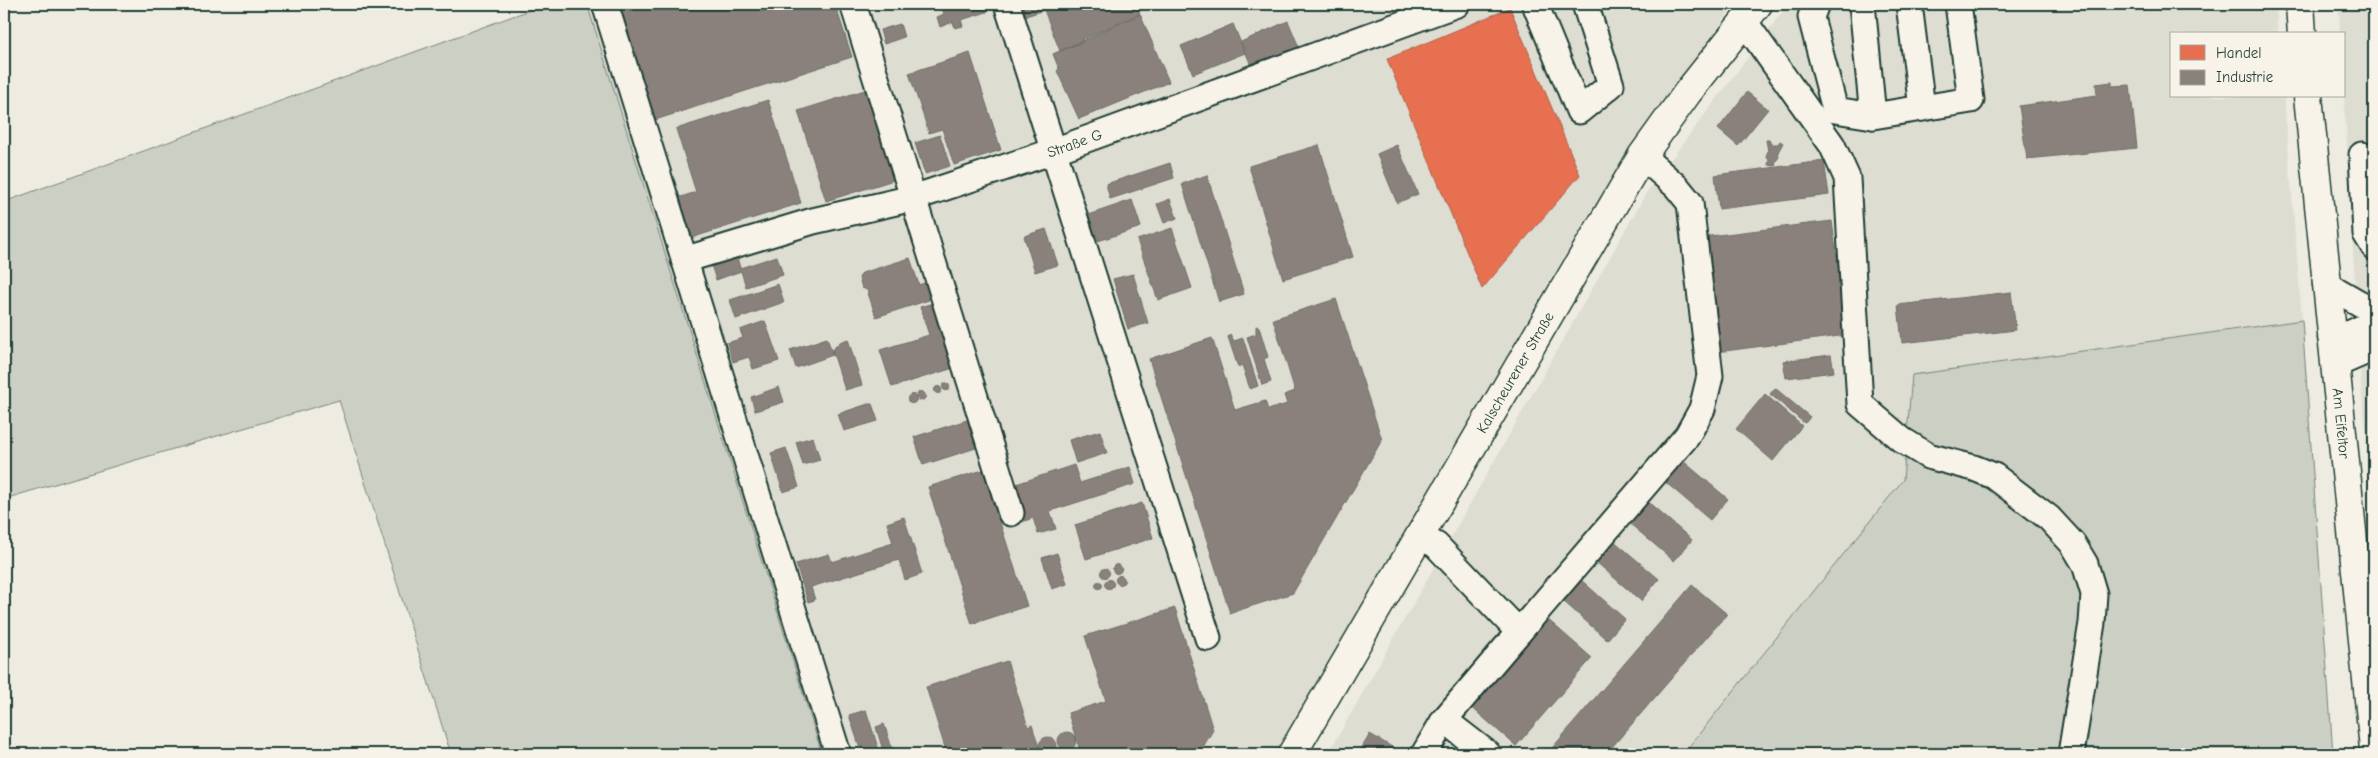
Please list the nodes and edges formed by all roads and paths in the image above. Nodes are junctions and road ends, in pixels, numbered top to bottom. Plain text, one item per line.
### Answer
1 (604, 4) edge
2 (853, 4) edge
3 (1007, 4) edge
4 (1457, 4) edge
5 (1535, 4) edge
6 (1585, 4) edge
7 (1816, 4) edge
8 (1862, 4) edge
9 (1909, 4) edge
10 (1958, 4) edge
11 (2300, 4) edge
12 (1751, 12) edge
13 (2302, 32) edge
14 (2308, 98) edge
15 (1922, 108) junction
16 (1873, 116) junction
17 (1054, 151) junction
18 (2362, 155) dead end
19 (1642, 156) junction
20 (913, 198) junction
21 (2374, 247) edge
22 (684, 260) junction
23 (2326, 284) junction
24 (2374, 309) edge
25 (2374, 322) edge
26 (2332, 338) junction
27 (2374, 348) edge
28 (2335, 365) junction
29 (1011, 513) dead end
30 (1418, 536) junction
31 (1519, 632) junction
32 (1208, 638) dead end
33 (1444, 720) junction
34 (2374, 749) edge
35 (838, 754) edge
36 (1292, 754) edge
37 (1424, 754) edge
38 (1488, 754) edge
39 (2071, 754) edge

1 - 22 street
2 - 20 street
3 - 17 street
4 - 17 street, Straße G
5 - 6 street
7 - 16 street
8 - 16 street
9 - 15 street
10 - 15 street
11 - 13 main road
12 - 19 main road, Kalscheurener Straße
12 - 39 street
14 - 23 main road, Am Eifeltor
15 - 16 street
17 - 20 street, Straße G
17 - 32 street
18 - 21 street
19 - 30 main road, Kalscheurener Straße
19 - 31 street
20 - 22 street, Straße G
20 - 29 street
22 - 35 street
23 - 24 street
23 - 26 main road, Am Eifeltor
25 - 26 street
26 - 28 main road, Am Eifeltor
27 - 28 street
28 - 34 main road, Am Eifeltor
30 - 31 street
30 - 36 main road, Kalscheurener Straße
31 - 33 street
33 - 37 street
33 - 38 street

